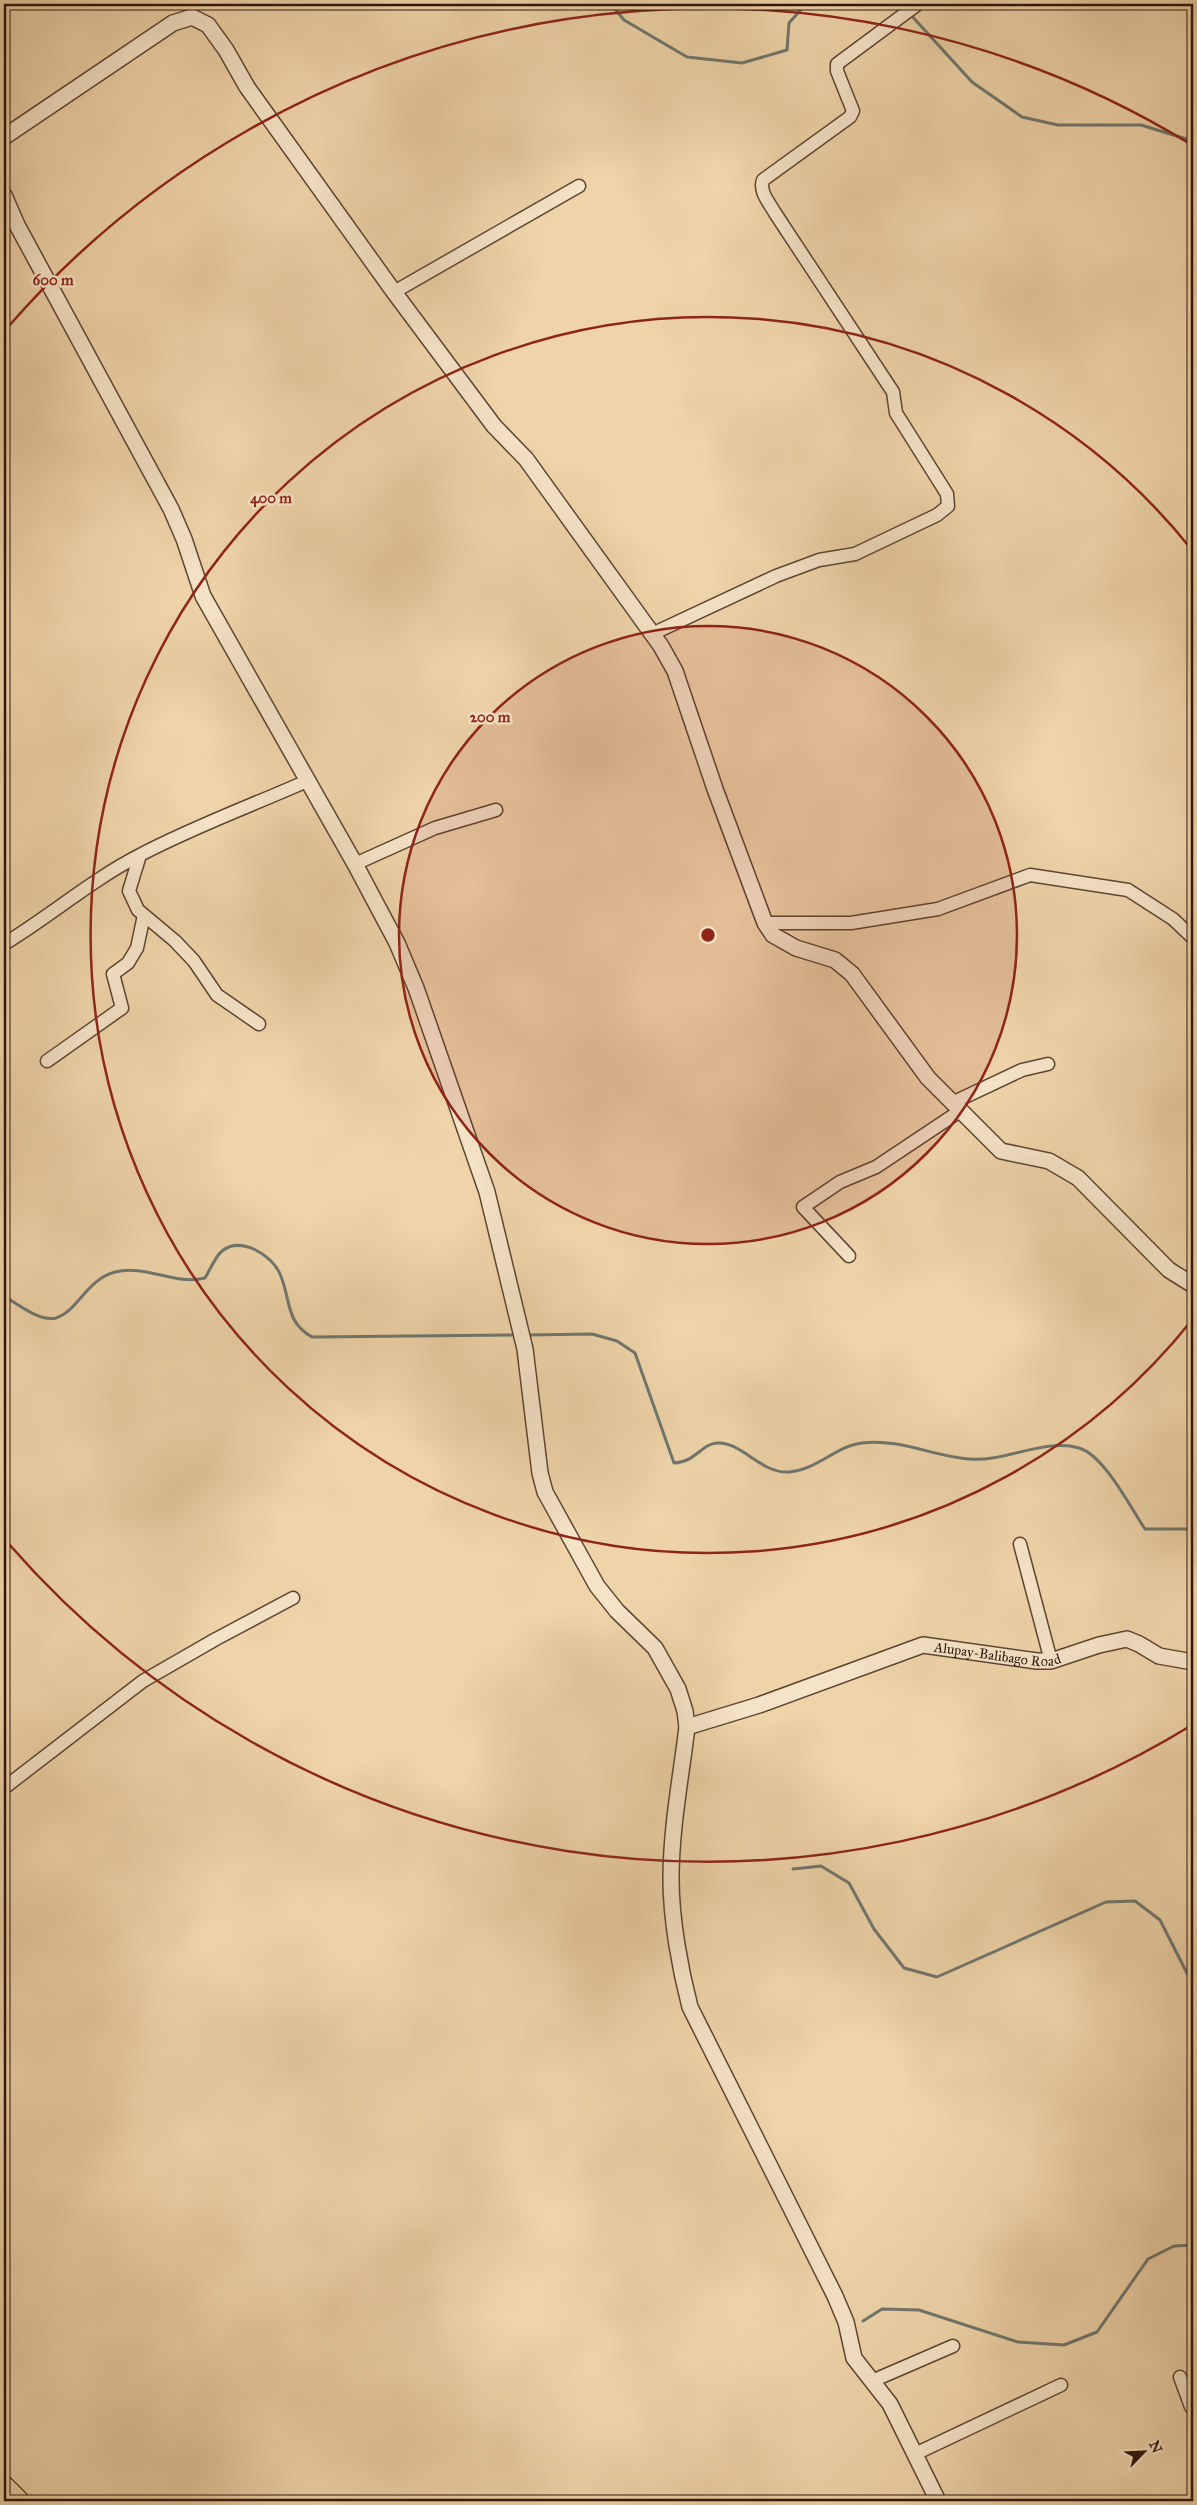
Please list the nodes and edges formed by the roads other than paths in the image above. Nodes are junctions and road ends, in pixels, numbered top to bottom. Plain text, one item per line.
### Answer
1 (918, 4) edge
2 (4, 138) edge
3 (579, 186) dead end
4 (4, 195) edge
5 (394, 292) junction
6 (652, 634) junction
7 (307, 782) junction
8 (496, 810) dead end
9 (140, 855) junction
10 (355, 864) junction
11 (144, 915) junction
12 (765, 923) junction
13 (1193, 938) edge
14 (4, 944) edge
15 (259, 1024) dead end
16 (47, 1061) dead end
17 (1048, 1064) dead end
18 (956, 1107) junction
19 (850, 1256) dead end
20 (1193, 1285) edge
21 (1020, 1544) dead end
22 (293, 1598) dead end
23 (1052, 1661) junction
24 (1193, 1662) edge
25 (687, 1727) junction
26 (4, 1788) edge
27 (953, 2346) dead end
28 (1180, 2377) dead end
29 (872, 2380) junction
30 (1061, 2385) dead end
31 (1193, 2406) edge
32 (915, 2454) junction
33 (4, 2486) edge
34 (19, 2501) edge
35 (938, 2501) edge

1 - 6 street
2 - 5 street
3 - 5 street
4 - 7 street
5 - 6 street
6 - 12 street
7 - 9 street
7 - 10 street
8 - 10 street
9 - 11 street
9 - 14 street
10 - 25 street
11 - 15 street
11 - 16 street
12 - 13 street
12 - 18 street
17 - 18 street
18 - 19 street
18 - 20 street
21 - 23 street
22 - 26 street
23 - 24 street, Alupay-Balibago Road
23 - 25 street, Alupay-Balibago Road
25 - 29 street
27 - 29 street
28 - 31 street
29 - 32 street
30 - 32 street
32 - 35 street
33 - 34 main road

